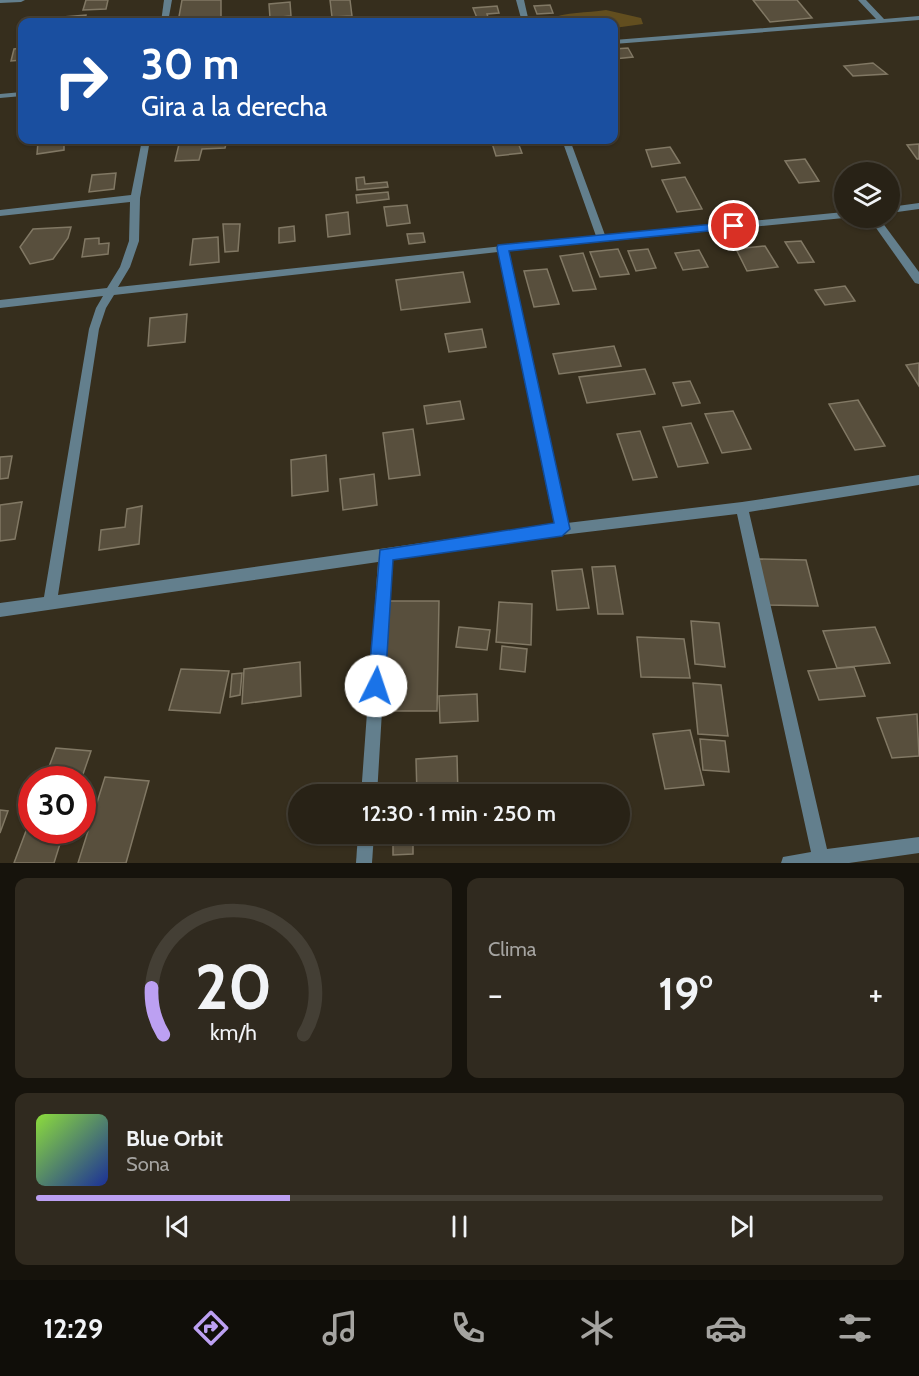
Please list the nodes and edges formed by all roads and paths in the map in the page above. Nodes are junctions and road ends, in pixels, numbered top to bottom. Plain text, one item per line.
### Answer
1 (21, 0) edge
2 (168, 0) edge
3 (520, 0) edge
4 (862, 0) edge
5 (0, 2) edge
6 (166, 18) edge
7 (525, 18) edge
8 (919, 18) edge
9 (882, 21) junction
10 (618, 42) edge
11 (18, 94) edge
12 (0, 96) edge
13 (145, 144) edge
14 (567, 144) edge
15 (135, 198) junction
16 (919, 206) edge
17 (900, 209) edge
18 (0, 213) edge
19 (834, 216) edge
20 (881, 228) edge
21 (602, 239) junction
22 (502, 248) junction
23 (919, 280) edge
24 (113, 290) junction
25 (0, 304) edge
26 (919, 480) edge
27 (742, 508) junction
28 (562, 529) junction
29 (386, 554) junction
30 (50, 602) junction
31 (0, 610) edge
32 (370, 784) edge
33 (365, 844) edge
34 (919, 845) edge
35 (821, 858) junction
36 (364, 863) edge
37 (789, 863) edge

1 - 5 street
2 - 6 street
3 - 7 street
4 - 9 street
8 - 9 street
9 - 10 street
11 - 12 street
13 - 15 street
14 - 21 street
15 - 18 street
15 - 24 street
16 - 17 street
19 - 21 street
20 - 23 street
21 - 22 street
22 - 24 street
22 - 28 street
24 - 25 street
24 - 30 street
26 - 27 street
27 - 28 street
27 - 35 street
28 - 29 street
29 - 30 street
29 - 32 street
30 - 31 street
33 - 36 street
34 - 35 street
35 - 37 street

